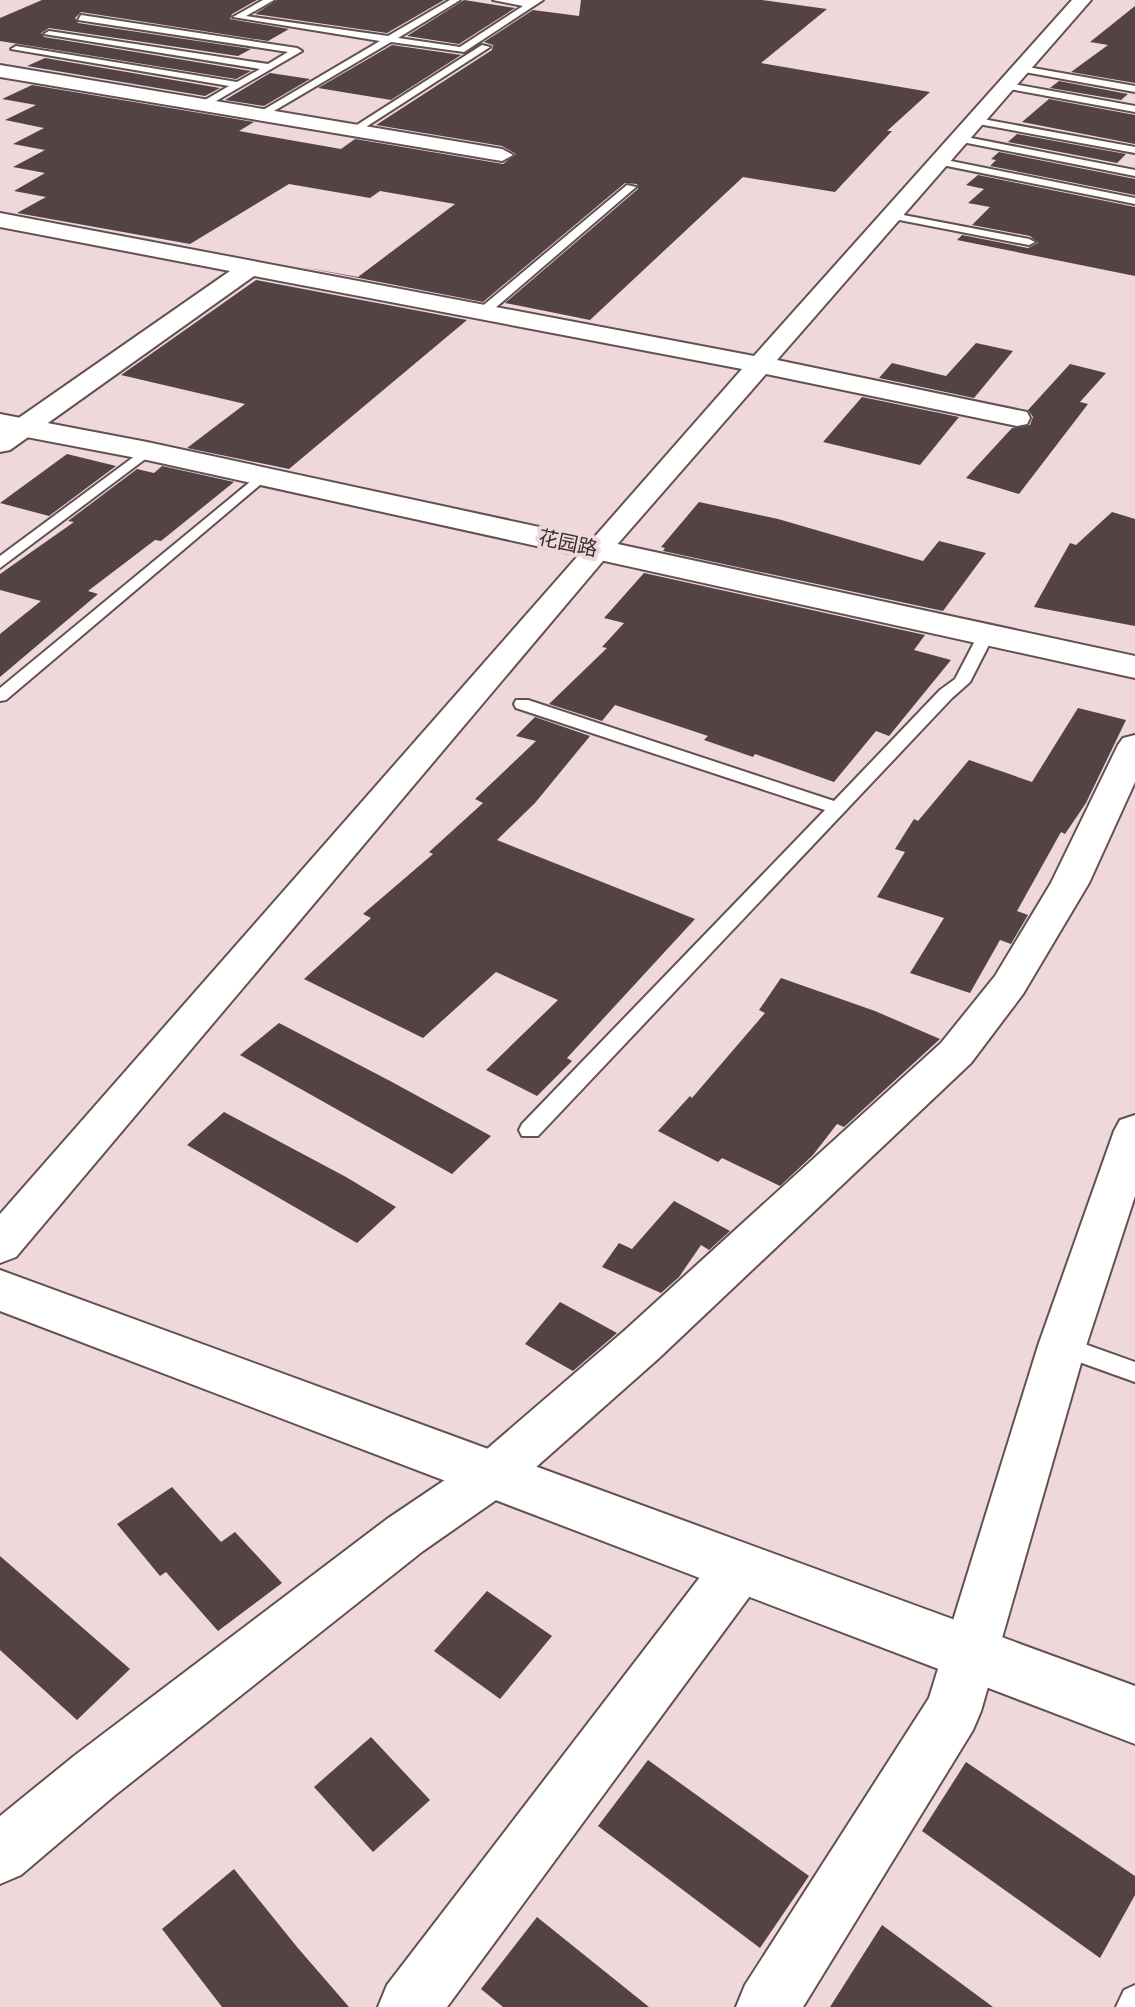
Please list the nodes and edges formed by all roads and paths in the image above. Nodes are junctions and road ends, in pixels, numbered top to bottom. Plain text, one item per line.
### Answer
1 (270, 0) edge
2 (456, 0) edge
3 (497, 0) edge
4 (1082, 0) edge
5 (535, 2) edge
6 (81, 18) dead end
7 (49, 34) dead end
8 (390, 39) junction
9 (485, 47) dead end
10 (16, 49) dead end
11 (461, 50) junction
12 (268, 67) junction
13 (0, 71) edge
14 (1014, 78) junction
15 (411, 82) dead end
16 (238, 85) junction
17 (1135, 89) edge
18 (204, 105) junction
19 (1135, 109) edge
20 (262, 115) junction
21 (354, 130) junction
22 (959, 141) junction
23 (1135, 150) edge
24 (502, 155) dead end
25 (1135, 173) edge
26 (631, 187) dead end
27 (1135, 201) edge
28 (893, 216) junction
29 (0, 220) edge
30 (1029, 242) dead end
31 (251, 267) junction
32 (483, 312) junction
33 (760, 365) junction
34 (1017, 418) dead end
35 (8, 432) edge
36 (147, 451) junction
37 (262, 476) junction
38 (597, 549) junction
39 (0, 563) edge
40 (986, 635) junction
41 (1135, 667) edge
42 (0, 696) edge
43 (522, 704) dead end
44 (1135, 745) edge
45 (837, 808) junction
46 (530, 1130) dead end
47 (1135, 1131) edge
48 (0, 1245) edge
49 (0, 1290) edge
50 (1062, 1346) junction
51 (1135, 1372) edge
52 (491, 1476) junction
53 (739, 1568) junction
54 (972, 1653) junction
55 (1135, 1715) edge
56 (0, 1854) edge
57 (1135, 2001) edge
58 (409, 2007) edge
59 (767, 2007) edge
60 (1132, 2007) edge

1 - 8 lane
2 - 8 lane
3 - 5 lane
4 - 14 street
5 - 11 lane
6 - 12 lane
7 - 12 lane
8 - 11 lane
8 - 20 lane
9 - 21 lane
10 - 16 lane
11 - 15 lane
12 - 16 lane
13 - 18 street
14 - 17 lane
14 - 19 lane
14 - 22 street
16 - 18 lane
18 - 20 street
20 - 21 street
21 - 24 street
22 - 23 lane
22 - 25 lane
22 - 27 lane
22 - 28 street
26 - 32 lane
28 - 30 lane
28 - 33 street
29 - 31 street
31 - 32 street
31 - 35 street
32 - 33 street
33 - 34 street
33 - 38 street
35 - 36 street, 花园路
36 - 37 street, 花园路
36 - 39 lane
37 - 38 street, 花园路
37 - 42 lane
38 - 40 street, 花园路
38 - 48 street
40 - 41 street, 花园路
40 - 45 lane
43 - 45 lane
44 - 52 street
45 - 46 lane
47 - 50 street
49 - 52 street
50 - 51 lane
50 - 54 street
52 - 53 street
52 - 56 street
53 - 54 street
53 - 58 street
54 - 55 street
54 - 59 street
57 - 60 lane

